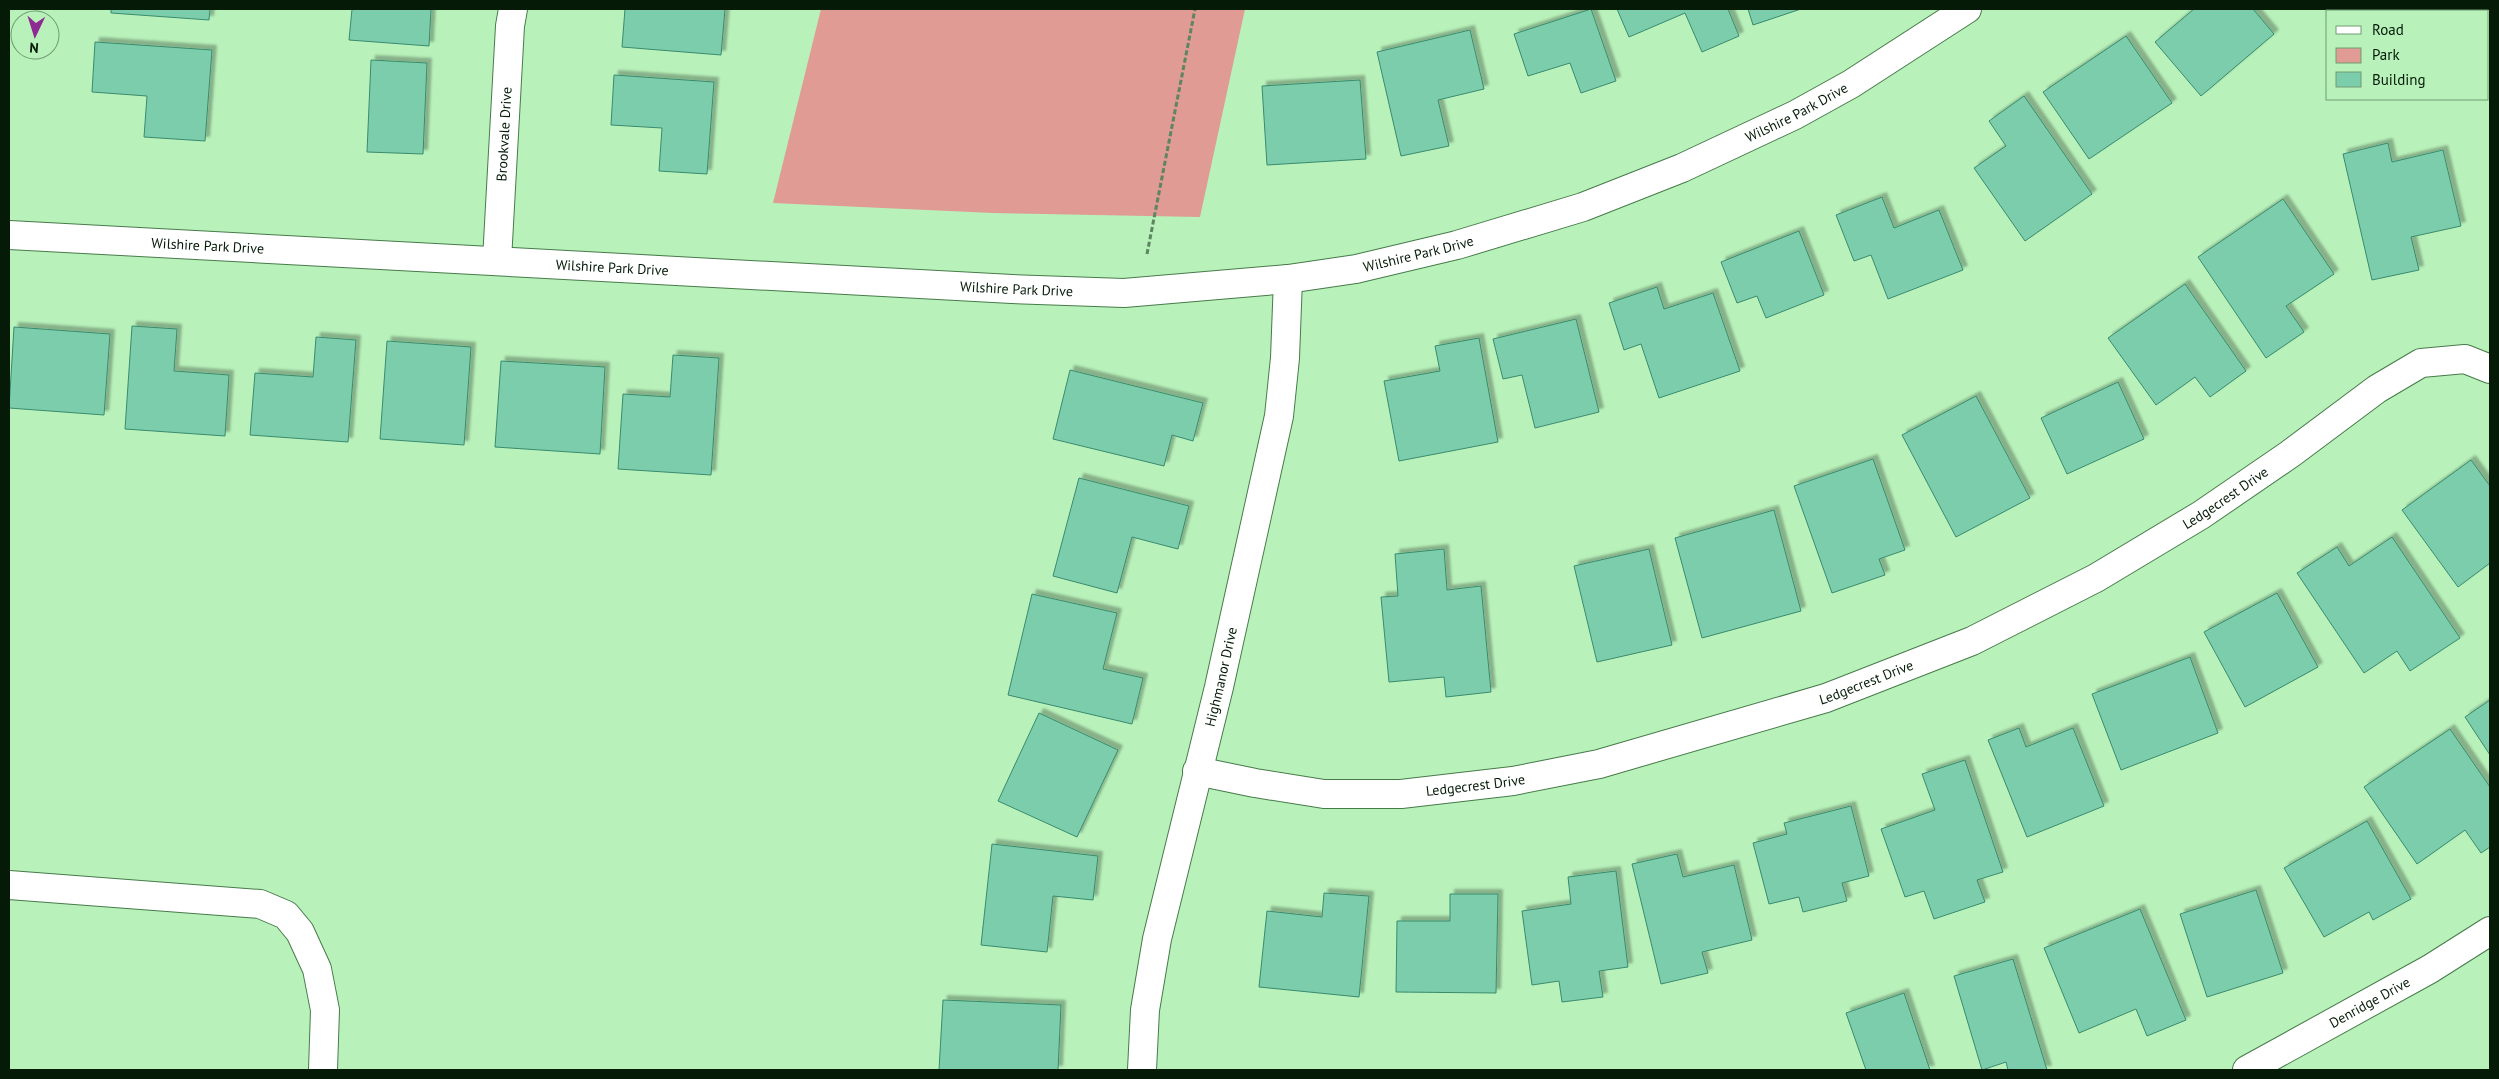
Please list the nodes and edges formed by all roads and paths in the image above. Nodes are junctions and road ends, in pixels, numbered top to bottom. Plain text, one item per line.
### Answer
1 (513, 9) edge
2 (1195, 9) edge
3 (1967, 9) edge
4 (9, 235) edge
5 (497, 260) junction
6 (1288, 279) junction
7 (1139, 292) junction
8 (2490, 369) edge
9 (1197, 771) junction
10 (9, 885) edge
11 (2490, 931) edge
12 (324, 1070) edge
13 (1142, 1070) edge
14 (2247, 1070) edge

1 - 5 street, Brookvale Drive
2 - 7 path
3 - 6 street, Wilshire Park Drive
4 - 5 street, Wilshire Park Drive
5 - 7 street, Wilshire Park Drive
6 - 7 street, Wilshire Park Drive
6 - 9 street, Highmanor Drive
8 - 9 street, Ledgecrest Drive
9 - 13 street, Highmanor Drive
10 - 12 street
11 - 14 street, Denridge Drive

